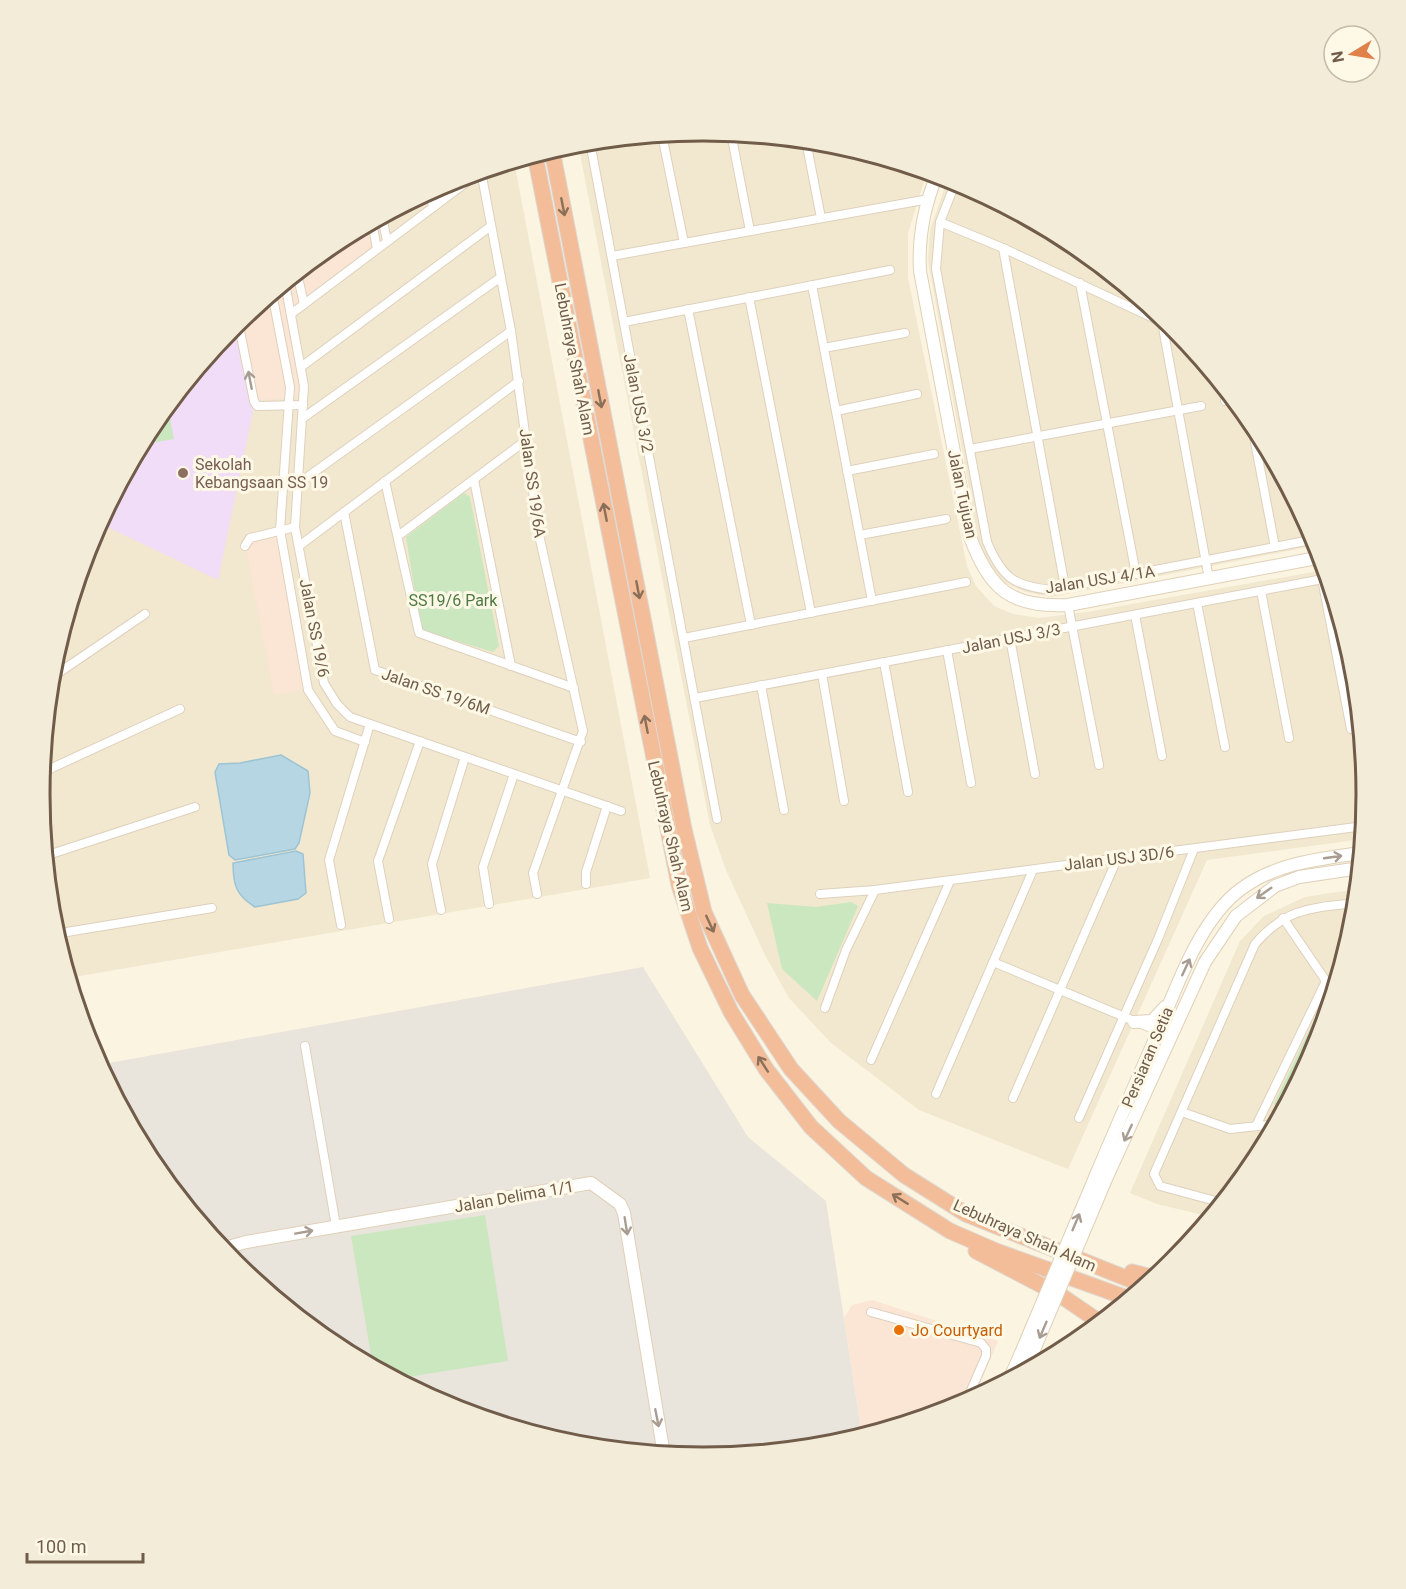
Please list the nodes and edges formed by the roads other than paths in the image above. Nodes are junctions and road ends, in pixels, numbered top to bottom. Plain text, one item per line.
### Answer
1 (663, 142) edge
2 (733, 142) edge
3 (808, 150) edge
4 (592, 151) edge
5 (554, 159) edge
6 (536, 162) edge
7 (482, 180) edge
8 (934, 184) edge
9 (456, 190) edge
10 (952, 191) edge
11 (929, 199) junction
12 (432, 200) edge
13 (433, 207) junction
14 (821, 218) junction
15 (940, 222) junction
16 (384, 225) edge
17 (491, 226) junction
18 (374, 230) edge
19 (750, 231) junction
20 (387, 241) junction
21 (684, 243) junction
22 (1003, 248) junction
23 (377, 249) junction
24 (612, 256) junction
25 (890, 270) dead end
26 (501, 277) junction
27 (299, 281) edge
28 (1080, 283) junction
29 (812, 285) junction
30 (287, 291) edge
31 (749, 297) junction
32 (274, 302) edge
33 (304, 304) junction
34 (688, 309) junction
35 (1143, 312) edge
36 (291, 314) junction
37 (624, 322) junction
38 (511, 331) junction
39 (240, 333) edge
40 (905, 333) dead end
41 (1168, 335) edge
42 (824, 348) junction
43 (301, 367) junction
44 (519, 381) junction
45 (917, 394) dead end
46 (288, 405) junction
47 (303, 405) junction
48 (1201, 406) dead end
49 (1178, 410) junction
50 (836, 411) junction
51 (303, 418) junction
52 (1107, 423) junction
53 (1038, 436) junction
54 (525, 441) junction
55 (1256, 447) edge
56 (970, 449) junction
57 (934, 454) dead end
58 (847, 471) junction
59 (474, 480) junction
60 (385, 481) junction
61 (299, 483) junction
62 (344, 512) junction
63 (946, 519) dead end
64 (296, 527) junction
65 (280, 530) junction
66 (860, 535) junction
67 (399, 536) junction
68 (1306, 541) edge
69 (245, 546) dead end
70 (299, 546) junction
71 (1275, 547) junction
72 (1313, 559) edge
73 (1206, 560) junction
74 (1136, 574) junction
75 (1209, 579) junction
76 (1320, 580) edge
77 (966, 582) dead end
78 (1065, 587) junction
79 (1261, 591) junction
80 (872, 601) junction
81 (1197, 603) junction
82 (1068, 605) junction
83 (812, 613) junction
84 (145, 614) dead end
85 (1135, 615) junction
86 (1331, 616) edge
87 (751, 625) junction
88 (1072, 626) junction
89 (684, 638) junction
90 (1010, 638) junction
91 (947, 650) junction
92 (884, 662) junction
93 (512, 666) junction
94 (61, 671) edge
95 (822, 674) junction
96 (761, 685) junction
97 (574, 688) junction
98 (695, 698) junction
99 (180, 709) dead end
100 (370, 724) junction
101 (1351, 729) dead end
102 (1289, 738) dead end
103 (420, 741) junction
104 (365, 742) junction
105 (581, 742) junction
106 (1225, 747) dead end
107 (1162, 756) dead end
108 (465, 757) junction
109 (1099, 765) dead end
110 (51, 769) edge
111 (514, 774) junction
112 (1035, 774) dead end
113 (971, 783) dead end
114 (562, 790) junction
115 (908, 792) dead end
116 (844, 801) dead end
117 (607, 806) junction
118 (195, 807) dead end
119 (784, 810) dead end
120 (621, 811) dead end
121 (717, 819) dead end
122 (1355, 827) edge
123 (1194, 849) junction
124 (53, 854) edge
125 (1353, 855) edge
126 (1117, 859) junction
127 (1352, 869) edge
128 (1033, 870) junction
129 (950, 880) junction
130 (586, 884) dead end
131 (875, 890) junction
132 (537, 894) dead end
133 (820, 894) dead end
134 (489, 904) dead end
135 (1347, 904) edge
136 (212, 908) dead end
137 (441, 910) dead end
138 (1283, 918) junction
139 (389, 919) dead end
140 (341, 925) dead end
141 (64, 932) edge
142 (993, 962) junction
143 (1326, 981) junction
144 (1329, 981) edge
145 (1060, 990) junction
146 (1173, 996) junction
147 (825, 1008) dead end
148 (1129, 1020) junction
149 (1157, 1032) junction
150 (1170, 1036) junction
151 (305, 1046) dead end
152 (1146, 1059) junction
153 (871, 1060) dead end
154 (936, 1094) dead end
155 (1013, 1098) dead end
156 (1182, 1112) junction
157 (1079, 1118) dead end
158 (1267, 1125) edge
159 (1256, 1126) junction
160 (1101, 1177) junction
161 (1214, 1201) edge
162 (336, 1226) junction
163 (950, 1231) junction
164 (231, 1246) edge
165 (1079, 1260) junction
166 (1145, 1275) edge
167 (1138, 1283) edge
168 (1122, 1296) edge
169 (871, 1312) dead end
170 (1094, 1318) edge
171 (1026, 1355) junction
172 (1026, 1362) edge
173 (1018, 1367) edge
174 (971, 1390) edge
175 (663, 1447) edge

1 - 21 street
2 - 19 street
3 - 14 street
4 - 24 street, Jalan USJ 3/2
5 -> 165 highway, Lebuhraya Shah Alam
163 -> 6 highway, Lebuhraya Shah Alam
7 - 17 street, Jalan SS 19/6A
8 - 11 street, Jalan Tujuan
9 - 13 street
10 - 15 street, Jalan USJ 4/1A
11 - 14 street
11 - 82 street, Jalan Tujuan
12 - 13 street
13 - 20 street
14 - 19 street
15 - 22 street
15 - 56 street, Jalan USJ 4/1A
16 - 20 street
17 - 26 street, Jalan SS 19/6A
17 - 43 street
18 - 23 street
19 - 21 street
20 - 23 street
21 - 24 street
22 - 28 street
22 - 53 street
23 - 33 street
24 - 37 street, Jalan USJ 3/2
25 - 29 street
26 - 38 street, Jalan SS 19/6A
26 - 51 street
27 - 33 street
28 - 35 street
28 - 52 street
29 - 31 street
29 - 42 street
30 - 36 street, Jalan SS 19/6
31 - 34 street
31 - 83 street
32 - 46 street
33 - 36 street
34 - 37 street
34 - 87 street
36 - 43 street, Jalan SS 19/6
37 - 89 street, Jalan USJ 3/2
38 - 44 street, Jalan SS 19/6A
38 - 61 street
46 -> 39 street
40 - 42 street
41 - 49 street
42 - 50 street
43 - 47 street, Jalan SS 19/6
44 - 54 street, Jalan SS 19/6A
44 - 60 street
45 - 50 street
46 - 47 street
46 - 65 street
47 - 51 street, Jalan SS 19/6
48 - 49 street
49 - 52 street
49 - 73 street
50 - 58 street
51 - 61 street, Jalan SS 19/6
52 - 53 street
52 - 74 street
53 - 56 street
53 - 78 street
54 - 59 street
54 - 97 street, Jalan SS 19/6A
55 - 71 street
56 - 78 street, Jalan USJ 4/1A
57 - 58 street
58 - 66 street
59 - 67 street
59 - 93 street
60 - 62 street
60 - 67 street
61 - 64 street, Jalan SS 19/6
62 - 70 street
62 - 105 street, Jalan SS 19/6M
63 - 66 street
64 - 65 street
64 - 70 street, Jalan SS 19/6
65 - 69 street
65 - 104 street
66 - 80 street
67 - 93 street
68 - 71 street, Jalan USJ 4/1A
70 - 100 street, Jalan SS 19/6
71 - 73 street, Jalan USJ 4/1A
72 - 75 street, Jalan Tujuan
73 - 74 street, Jalan USJ 4/1A
73 - 75 street
74 - 78 street, Jalan USJ 4/1A
75 - 82 street, Jalan Tujuan
76 - 79 street, Jalan USJ 3/3
77 - 80 street
79 - 81 street, Jalan USJ 3/3
79 - 102 street
80 - 83 street
81 - 85 street, Jalan USJ 3/3
81 - 106 street
82 - 88 street
83 - 87 street
84 - 94 street
85 - 88 street, Jalan USJ 3/3
85 - 107 street
86 - 101 street
87 - 89 street
88 - 90 street, Jalan USJ 3/3
88 - 109 street
89 - 98 street, Jalan USJ 3/2
90 - 91 street, Jalan USJ 3/3
90 - 112 street
91 - 92 street, Jalan USJ 3/3
91 - 113 street
92 - 95 street, Jalan USJ 3/3
92 - 115 street
93 - 97 street
95 - 96 street, Jalan USJ 3/3
95 - 116 street
96 - 98 street, Jalan USJ 3/3
96 - 119 street
97 - 105 street, Jalan SS 19/6A
98 - 121 street
99 - 110 street
100 - 103 street, Jalan SS 19/6
100 - 104 street
103 - 108 street, Jalan SS 19/6
103 - 139 street
104 - 140 street
105 - 114 street, Jalan SS 19/6A
108 - 111 street, Jalan SS 19/6
108 - 137 street
111 - 114 street, Jalan SS 19/6
111 - 134 street
114 - 117 street, Jalan SS 19/6
114 - 132 street, Jalan SS 19/6A
117 - 120 street, Jalan SS 19/6
117 - 130 street
118 - 124 street
122 - 123 street, Jalan USJ 3D/6
123 - 126 street, Jalan USJ 3D/6
123 - 148 street
146 -> 125 street, Persiaran Setia
126 - 128 street, Jalan USJ 3D/6
126 - 145 street
127 -> 150 street, Persiaran Setia
128 - 129 street, Jalan USJ 3D/6
128 - 142 street
129 - 131 street, Jalan USJ 3D/6
129 - 153 street
131 - 133 street, Jalan USJ 3D/6
131 - 147 street
135 - 138 street
136 - 141 street
138 - 143 street
138 - 156 street
142 - 145 street
142 - 154 street
143 - 144 street
143 - 159 street
145 - 148 street
145 - 155 street
146 - 148 street
146 - 149 street, Persiaran Setia
148 - 149 street
148 - 152 street
148 - 157 street
149 - 150 street
149 - 152 street, Persiaran Setia
150 -> 160 street, Persiaran Setia
151 - 162 street
152 - 160 street, Persiaran Setia
156 - 159 street
156 - 161 street
158 - 159 street
160 - 171 street, Persiaran Setia, bridge
164 -> 162 street, Jalan Delima 1/1
162 -> 175 street, Jalan Delima 1/1
163 - 168 highway, Lebuhraya Shah Alam
163 - 170 highway
165 - 166 highway
165 - 167 highway, Lebuhraya Shah Alam
169 - 174 street
171 - 172 street
171 - 173 street

